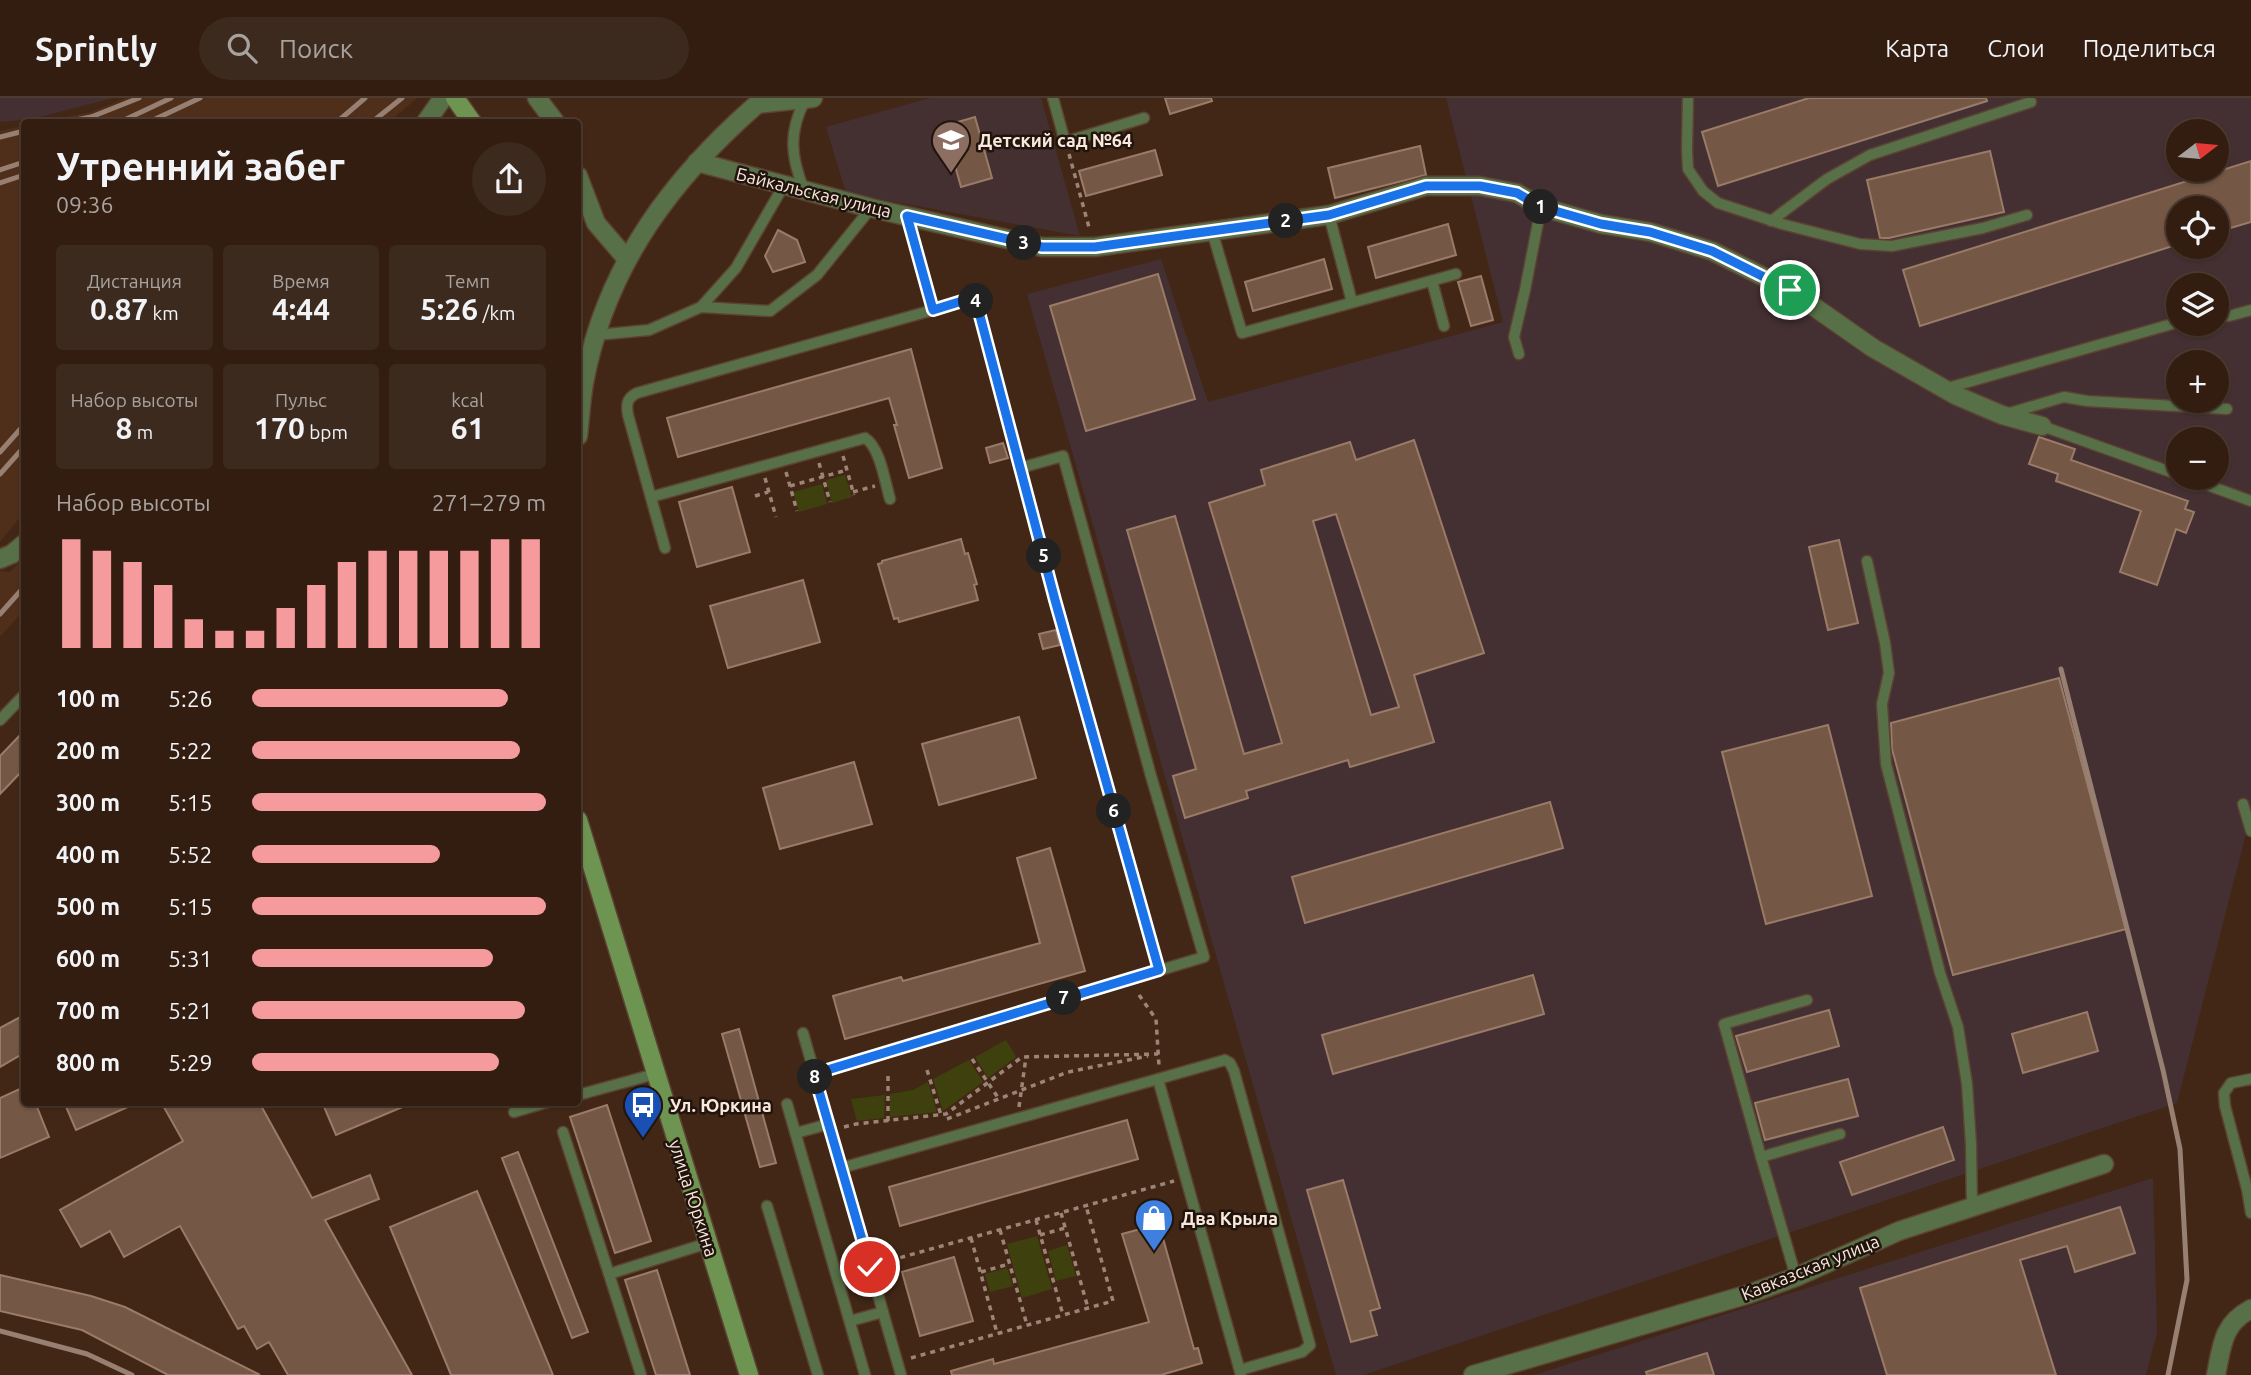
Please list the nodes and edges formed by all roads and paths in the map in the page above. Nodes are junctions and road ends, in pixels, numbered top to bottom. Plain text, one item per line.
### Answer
1 (443, 98) edge
2 (455, 98) edge
3 (537, 98) edge
4 (1053, 98) edge
5 (1688, 98) edge
6 (809, 99) edge
7 (760, 101) edge
8 (2031, 102) dead end
9 (1144, 118) dead end
10 (428, 119) edge
11 (470, 119) edge
12 (553, 119) edge
13 (1065, 142) junction
14 (697, 162) junction
15 (581, 184) edge
16 (784, 185) junction
17 (804, 191) junction
18 (1541, 207) junction
19 (871, 208) junction
20 (1329, 215) junction
21 (2027, 215) dead end
22 (907, 216) junction
23 (1772, 221) junction
24 (1212, 231) junction
25 (1095, 247) junction
26 (626, 258) junction
27 (1456, 274) dead end
28 (1432, 281) junction
29 (1352, 302) junction
30 (701, 307) junction
31 (933, 310) junction
32 (2251, 310) edge
33 (2229, 316) edge
34 (1444, 326) dead end
35 (2166, 326) edge
36 (596, 335) junction
37 (1519, 354) dead end
38 (1944, 389) junction
39 (2166, 406) edge
40 (581, 410) edge
41 (2002, 415) junction
42 (2042, 426) joint
43 (840, 444) junction
44 (815, 451) junction
45 (782, 460) junction
46 (761, 466) junction
47 (1020, 468) junction
48 (847, 470) junction
49 (2166, 470) edge
50 (823, 477) junction
51 (886, 483) junction
52 (790, 486) junction
53 (2222, 490) edge
54 (768, 492) junction
55 (755, 496) dead end
56 (651, 497) junction
57 (890, 499) dead end
58 (2251, 500) edge
59 (830, 502) dead end
60 (797, 511) dead end
61 (776, 517) dead end
62 (21, 546) edge
63 (665, 548) dead end
64 (0, 559) edge
65 (1867, 561) dead end
66 (21, 698) edge
67 (0, 720) edge
68 (2243, 804) dead end
69 (581, 830) edge
70 (2251, 831) edge
71 (1159, 970) junction
72 (1139, 995) dead end
73 (1807, 1000) dead end
74 (803, 1033) dead end
75 (1158, 1054) junction
76 (1026, 1057) junction
77 (972, 1059) dead end
78 (928, 1070) dead end
79 (655, 1074) junction
80 (814, 1074) junction
81 (888, 1076) dead end
82 (1159, 1078) junction
83 (2251, 1079) edge
84 (988, 1083) junction
85 (1021, 1091) junction
86 (581, 1094) edge
87 (999, 1100) junction
88 (787, 1104) dead end
89 (534, 1106) edge
90 (514, 1112) dead end
91 (941, 1114) junction
92 (1017, 1118) junction
93 (947, 1119) junction
94 (887, 1121) junction
95 (830, 1128) junction
96 (563, 1132) dead end
97 (796, 1133) junction
98 (966, 1133) junction
99 (1840, 1134) dead end
100 (1761, 1157) junction
101 (2104, 1164) dead end
102 (841, 1168) junction
103 (1186, 1178) junction
104 (767, 1206) dead end
105 (1086, 1206) junction
106 (1972, 1206) junction
107 (1061, 1213) junction
108 (2251, 1213) edge
109 (1036, 1220) junction
110 (1065, 1228) junction
111 (1000, 1230) junction
112 (1040, 1235) junction
113 (971, 1238) junction
114 (708, 1243) junction
115 (1009, 1264) junction
116 (870, 1267) junction
117 (980, 1272) junction
118 (608, 1275) junction
119 (1796, 1277) junction
120 (1088, 1308) junction
121 (2251, 1309) edge
122 (883, 1312) junction
123 (1063, 1315) junction
124 (850, 1321) junction
125 (1027, 1325) junction
126 (998, 1333) junction
127 (897, 1362) junction
128 (1241, 1372) edge
129 (641, 1375) edge
130 (749, 1375) edge
131 (818, 1375) edge
132 (865, 1375) edge
133 (901, 1375) edge
134 (1473, 1375) edge
135 (2217, 1375) edge

1 - 10 street
2 - 11 main road
3 - 12 street
4 - 13 lane
5 - 23 lane
6 - 7 street
6 - 17 lane
7 - 14 street
8 - 23 lane
9 - 13 lane
13 - 25 path
14 - 16 street, Байкальская улица
14 - 26 street
15 - 26 street
16 - 17 street, Байкальская улица
16 - 30 lane
17 - 19 street, Байкальская улица
18 - 20 street, Байкальская улица
18 - 37 lane
18 - 38 street, Байкальская улица
19 - 22 street, Байкальская улица
19 - 30 lane
20 - 24 street, Байкальская улица
20 - 29 lane
21 - 23 lane
22 - 25 street, Байкальская улица
22 - 31 lane
24 - 25 street, Байкальская улица
24 - 29 lane
26 - 36 street
27 - 28 lane
28 - 29 lane
28 - 34 lane
30 - 36 lane
31 - 47 lane
31 - 56 lane
32 - 33 lane
35 - 38 lane
36 - 40 street
38 - 41 street, Байкальская улица
39 - 41 lane
41 - 42 street, Байкальская улица
42 - 49 lane
43 - 44 lane
43 - 48 path
43 - 51 lane
44 - 45 lane
44 - 50 path
45 - 46 lane
45 - 52 path
46 - 54 path
46 - 56 lane
47 - 71 lane
47 - 71 lane
48 - 50 path
48 - 51 path
50 - 52 path
50 - 59 path
51 - 57 lane
52 - 60 path
53 - 58 lane
54 - 55 path
54 - 61 path
56 - 63 lane
62 - 64 street
65 - 106 lane
66 - 67 lane
68 - 70 lane
69 - 79 main road, улица Юркина
71 - 80 lane
72 - 75 path
73 - 100 lane
74 - 80 lane
75 - 76 path
75 - 82 path
75 - 85 path
76 - 84 path
76 - 85 path
77 - 84 path
78 - 91 path
79 - 86 lane
79 - 114 main road, улица Юркина
80 - 95 lane
81 - 94 path
82 - 92 lane
82 - 103 lane
82 - 128 lane
83 - 108 lane
84 - 87 path
84 - 91 path
85 - 87 path
85 - 92 path
87 - 93 path
88 - 97 lane
89 - 90 lane
91 - 93 path
91 - 94 path
92 - 98 lane
93 - 98 path
94 - 95 path
95 - 97 lane
95 - 102 lane
96 - 118 lane
97 - 124 lane
98 - 102 lane
99 - 100 lane
100 - 119 lane
101 - 106 street, Кавказская улица
102 - 116 lane
103 - 105 path
103 - 128 lane
104 - 131 lane
105 - 107 path
105 - 120 path
106 - 119 street, Кавказская улица
107 - 109 path
107 - 110 path
109 - 111 path
109 - 112 path
110 - 112 path
110 - 120 path
111 - 113 path
111 - 115 path
112 - 123 path
113 - 116 path
113 - 117 path
114 - 118 lane
114 - 130 main road, улица Юркина
115 - 117 path
115 - 125 path
116 - 122 lane
117 - 126 path
118 - 129 lane
119 - 134 street, Кавказская улица
120 - 123 path
121 - 135 street
122 - 124 lane
122 - 127 lane
123 - 125 path
124 - 132 lane
125 - 126 path
126 - 127 path
127 - 133 lane

